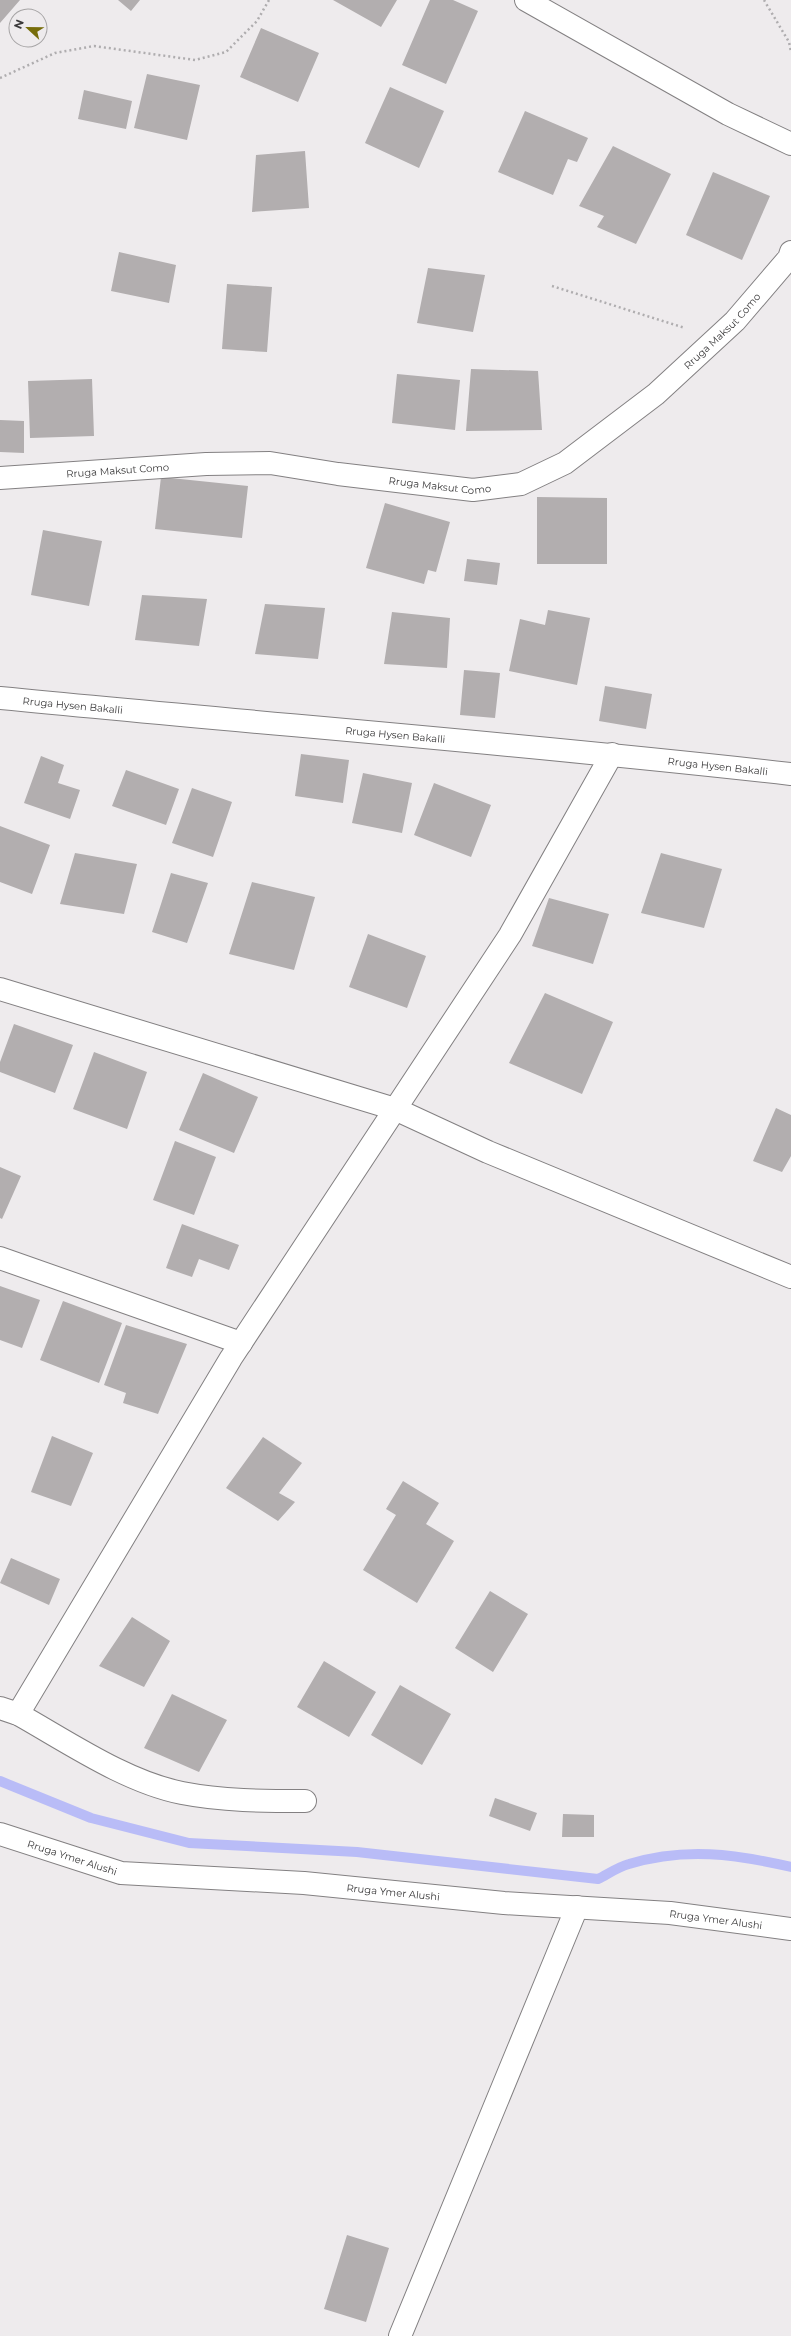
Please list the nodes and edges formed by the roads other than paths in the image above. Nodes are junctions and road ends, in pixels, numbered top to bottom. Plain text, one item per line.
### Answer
1 (526, 0) edge
2 (791, 144) edge
3 (791, 252) edge
4 (0, 478) edge
5 (0, 698) edge
6 (612, 754) junction
7 (791, 774) edge
8 (0, 989) edge
9 (395, 1109) junction
10 (0, 1258) edge
11 (791, 1277) edge
12 (241, 1343) junction
13 (9, 1711) edge
14 (306, 1801) dead end
15 (0, 1834) edge
16 (578, 1907) junction
17 (791, 1929) edge
18 (400, 2336) edge

1 - 2 street
3 - 4 street, Rruga Maksut Como
5 - 6 street, Rruga Hysen Bakalli
6 - 7 street, Rruga Hysen Bakalli
6 - 9 street
8 - 9 street
9 - 11 street
9 - 12 street
10 - 12 street
12 - 13 street
13 - 14 street
15 - 16 street, Rruga Ymer Alushi
16 - 17 street, Rruga Ymer Alushi
16 - 18 street

